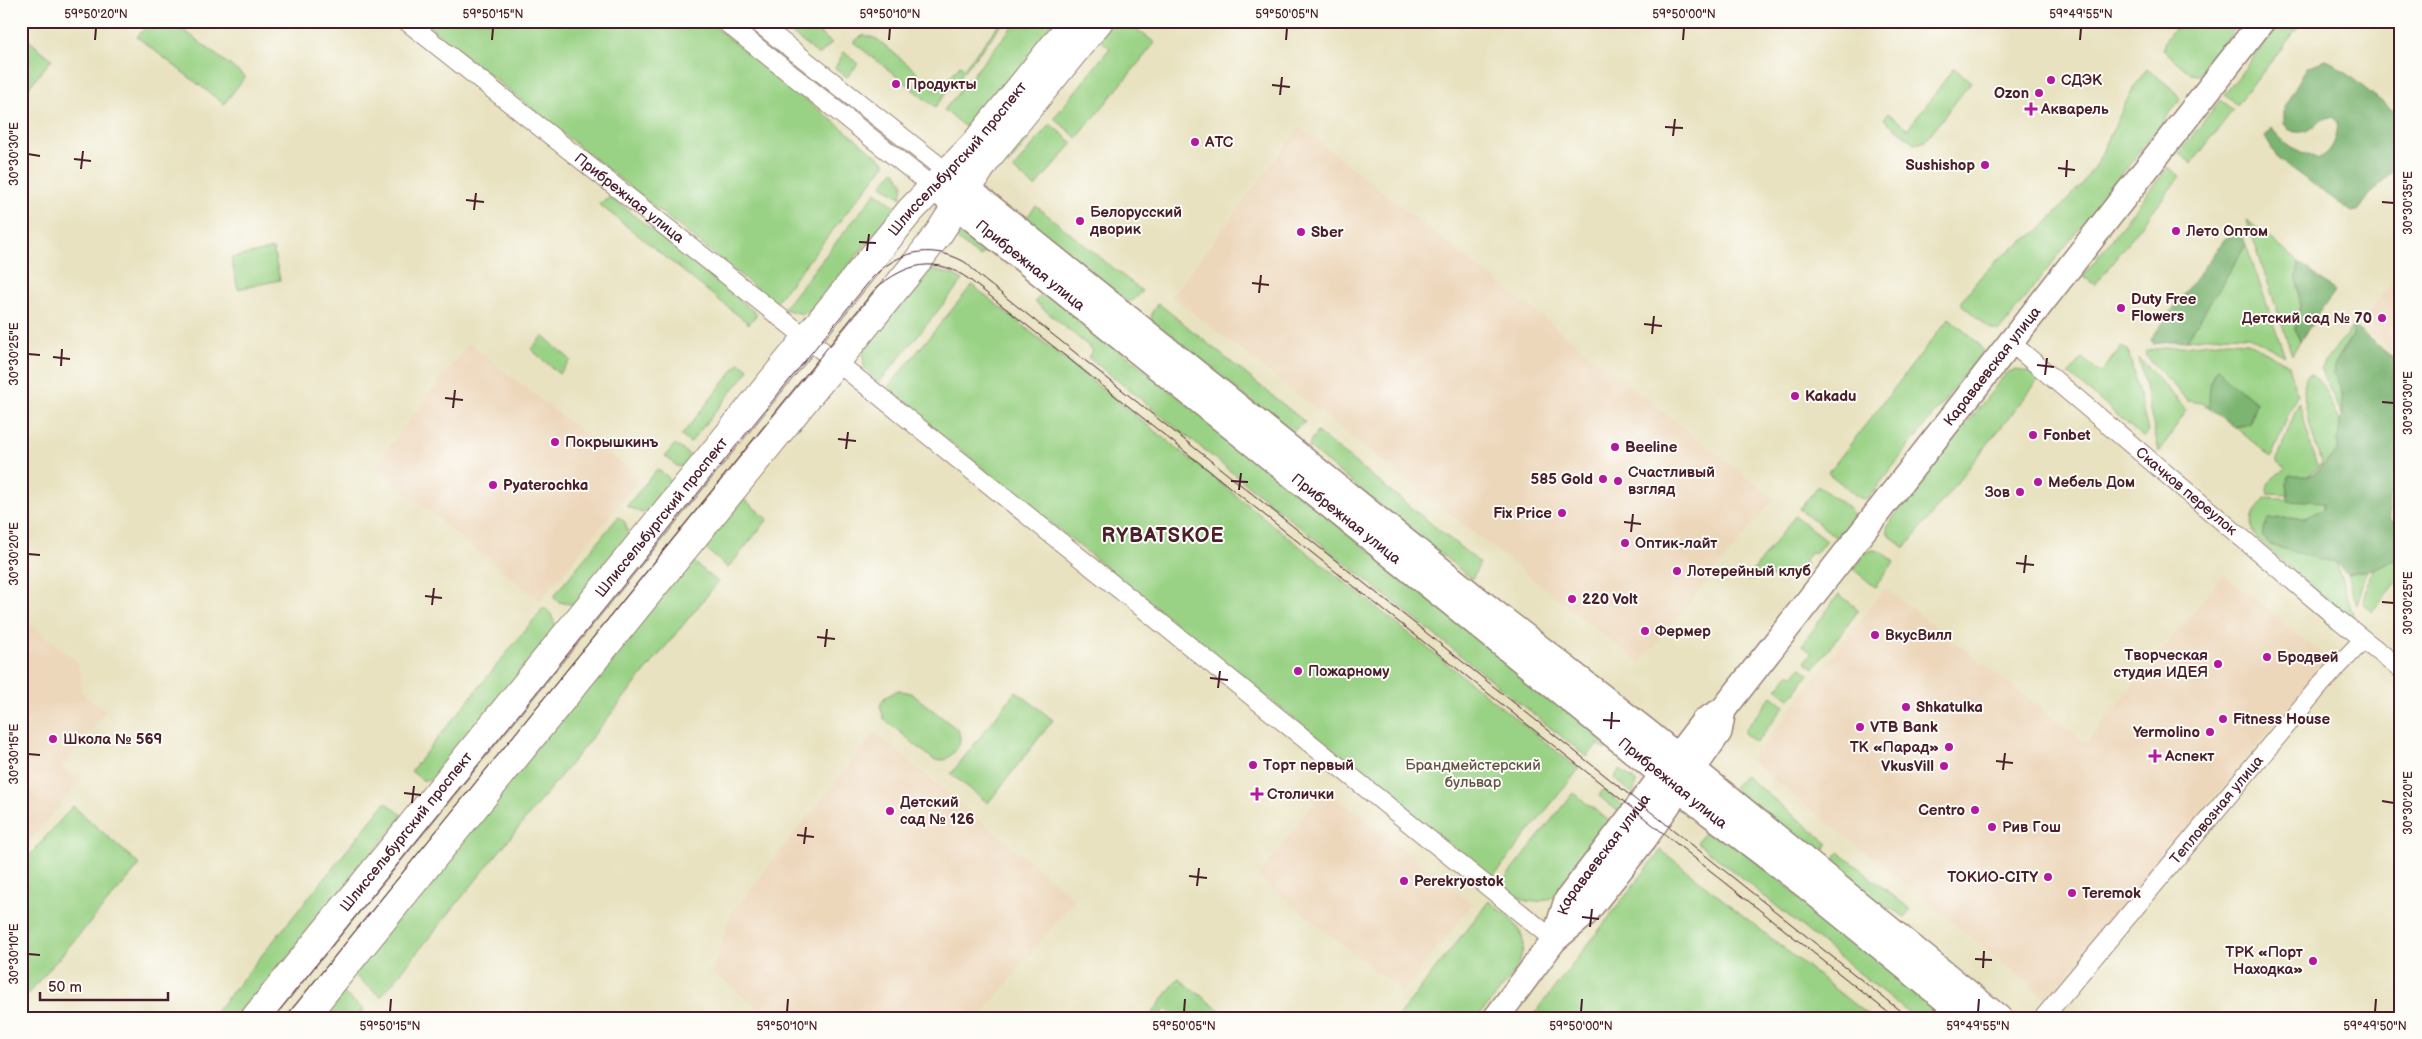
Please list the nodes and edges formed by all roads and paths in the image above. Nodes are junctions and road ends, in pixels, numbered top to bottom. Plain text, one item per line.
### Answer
1 (406, 21) edge
2 (724, 21) edge
3 (756, 21) edge
4 (1074, 21) edge
5 (1099, 21) edge
6 (2262, 21) edge
7 (951, 188) junction
8 (806, 339) junction
9 (2010, 342) junction
10 (835, 361) junction
11 (2363, 640) junction
12 (2401, 669) edge
13 (1678, 772) junction
14 (1554, 940) junction
15 (255, 1018) edge
16 (303, 1018) edge
17 (1496, 1018) edge
18 (1968, 1018) edge
19 (1999, 1018) edge
20 (2043, 1018) edge

1 - 8 street, Прибрежная улица
2 - 7 street, Прибрежная улица
3 - 7 street, Прибрежная улица
4 - 7 main road, Шлиссельбургский проспект
5 - 7 main road, Шлиссельбургский проспект
6 - 9 street, Караваевская улица
7 - 8 main road, Шлиссельбургский проспект
7 - 10 main road, Шлиссельбургский проспект
7 - 13 street, Прибрежная улица
8 - 10 street, Прибрежная улица
8 - 15 main road, Шлиссельбургский проспект
9 - 11 street, Скачков переулок
9 - 13 street, Караваевская улица
10 - 14 street, Прибрежная улица
10 - 16 main road, Шлиссельбургский проспект
11 - 12 street
11 - 20 street, Тепловозная улица
13 - 14 street, Караваевская улица
13 - 18 street, Прибрежная улица
13 - 19 street, Прибрежная улица
14 - 17 street, Караваевская улица

